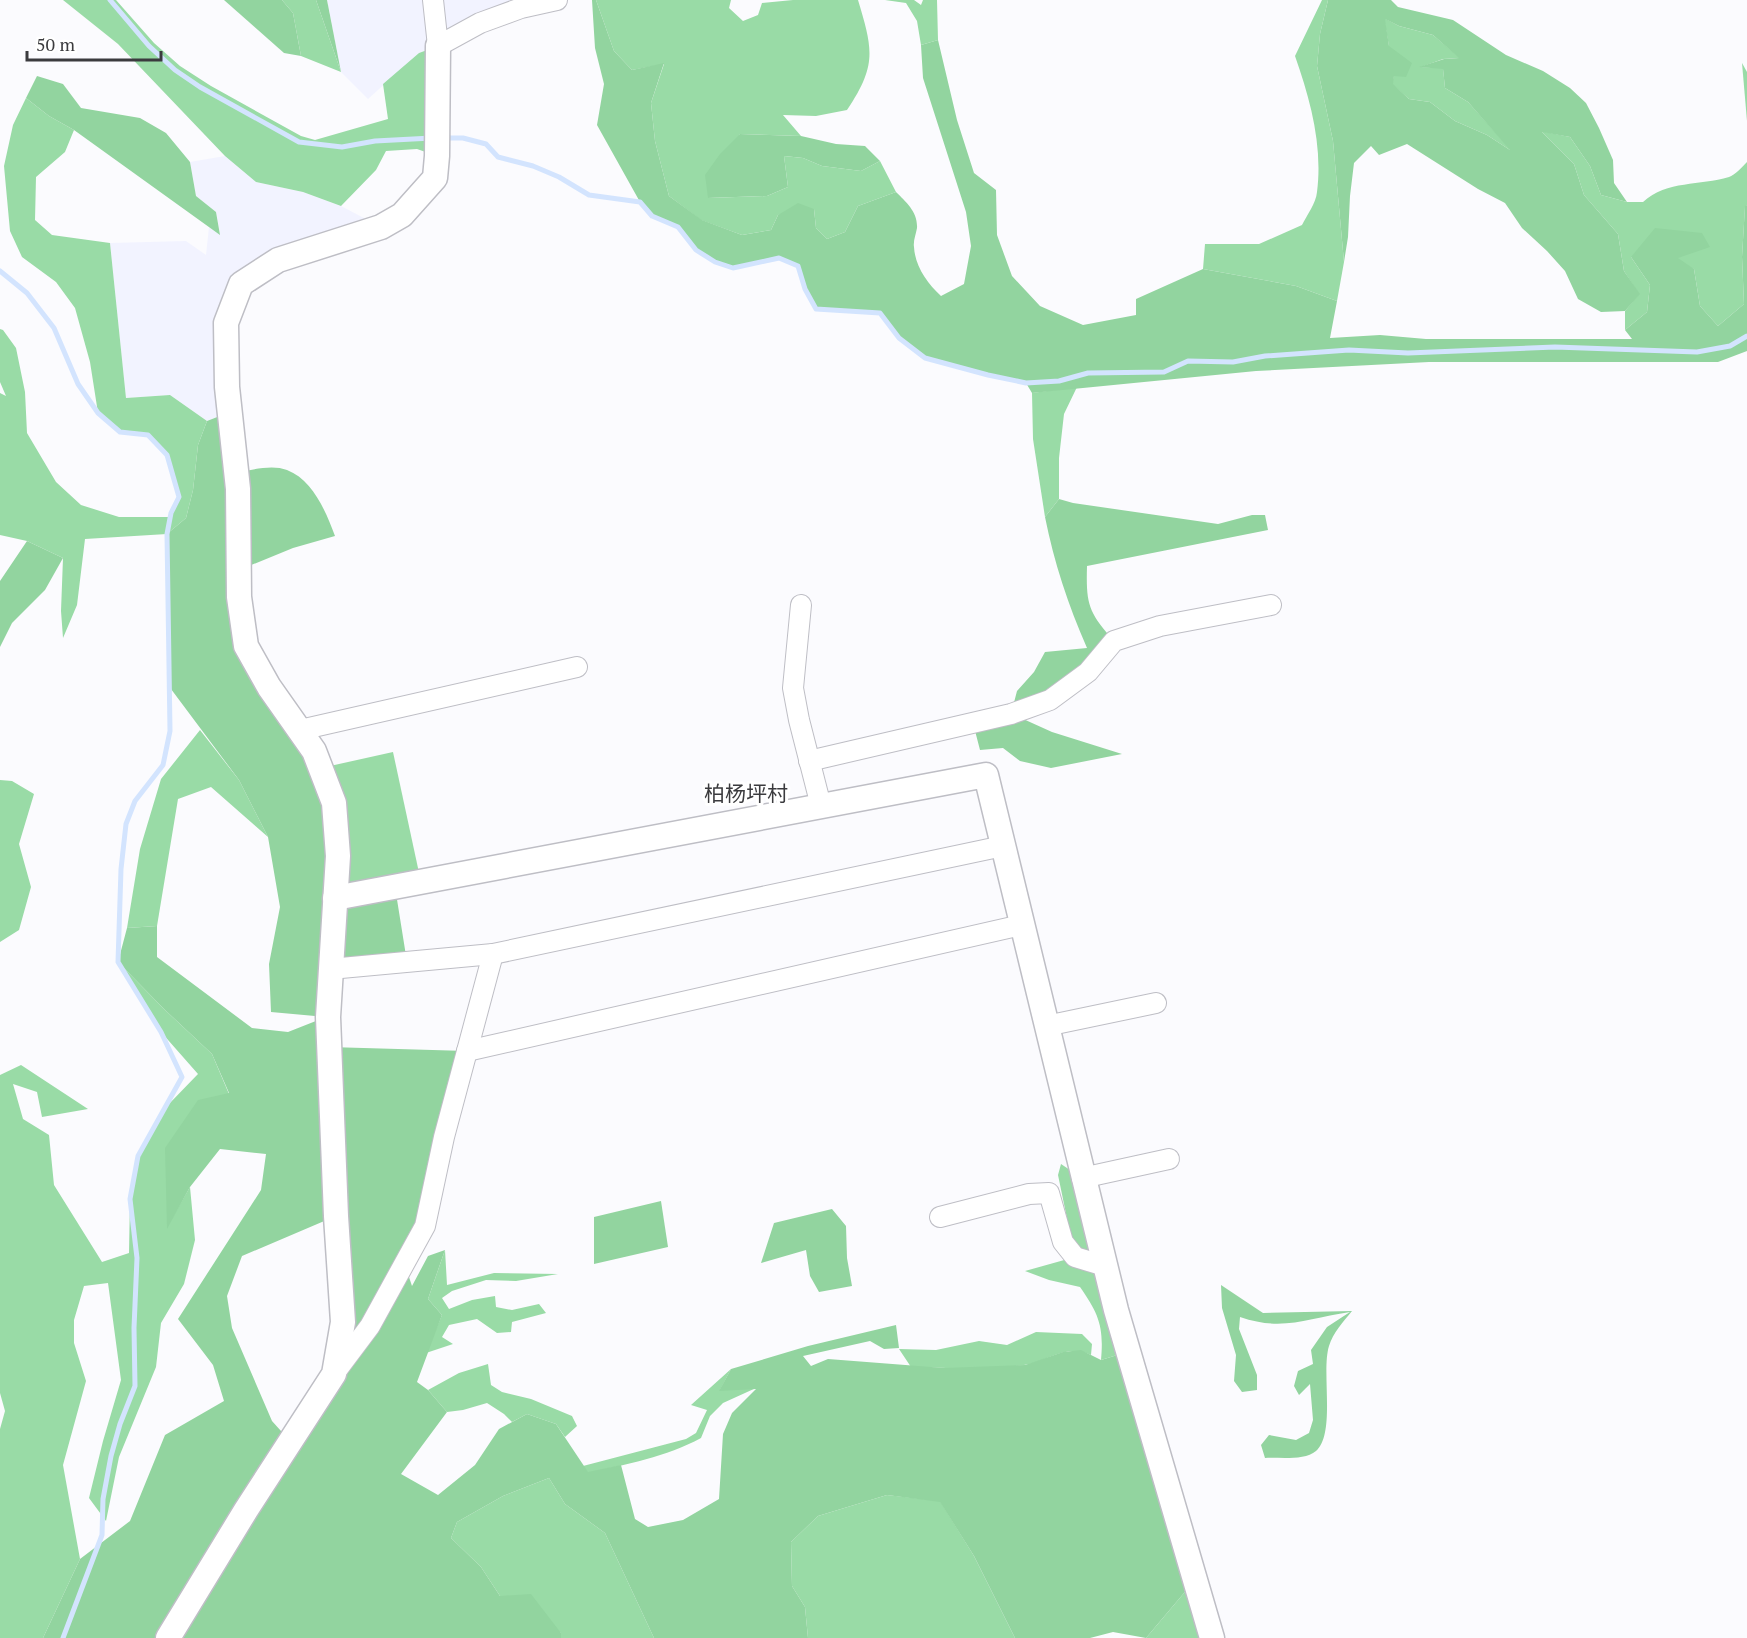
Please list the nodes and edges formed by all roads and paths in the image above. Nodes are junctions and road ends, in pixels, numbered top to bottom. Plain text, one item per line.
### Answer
1 (433, 0) edge
2 (557, 0) edge
3 (438, 46) junction
4 (801, 604) dead end
5 (1271, 605) dead end
6 (577, 667) dead end
7 (300, 730) junction
8 (809, 761) junction
9 (821, 806) junction
10 (1003, 846) junction
11 (335, 898) junction
12 (1022, 925) junction
13 (493, 954) junction
14 (330, 969) junction
15 (1156, 1003) dead end
16 (1046, 1026) junction
17 (466, 1051) junction
18 (1169, 1159) dead end
19 (1082, 1178) junction
20 (940, 1216) dead end
21 (1105, 1266) junction
22 (334, 1374) junction
23 (168, 1638) edge
24 (1212, 1638) edge

1 - 3 street
2 - 3 street
3 - 7 street
4 - 8 street
5 - 8 street
6 - 7 street
7 - 11 street
8 - 9 street
9 - 10 street
9 - 11 street
10 - 12 street
10 - 13 street
11 - 14 street
12 - 16 street
12 - 17 street
13 - 14 street
13 - 17 street
14 - 22 street
15 - 16 street
16 - 19 street
17 - 22 street
18 - 19 street
19 - 21 street
20 - 21 street
21 - 24 street
22 - 23 street

